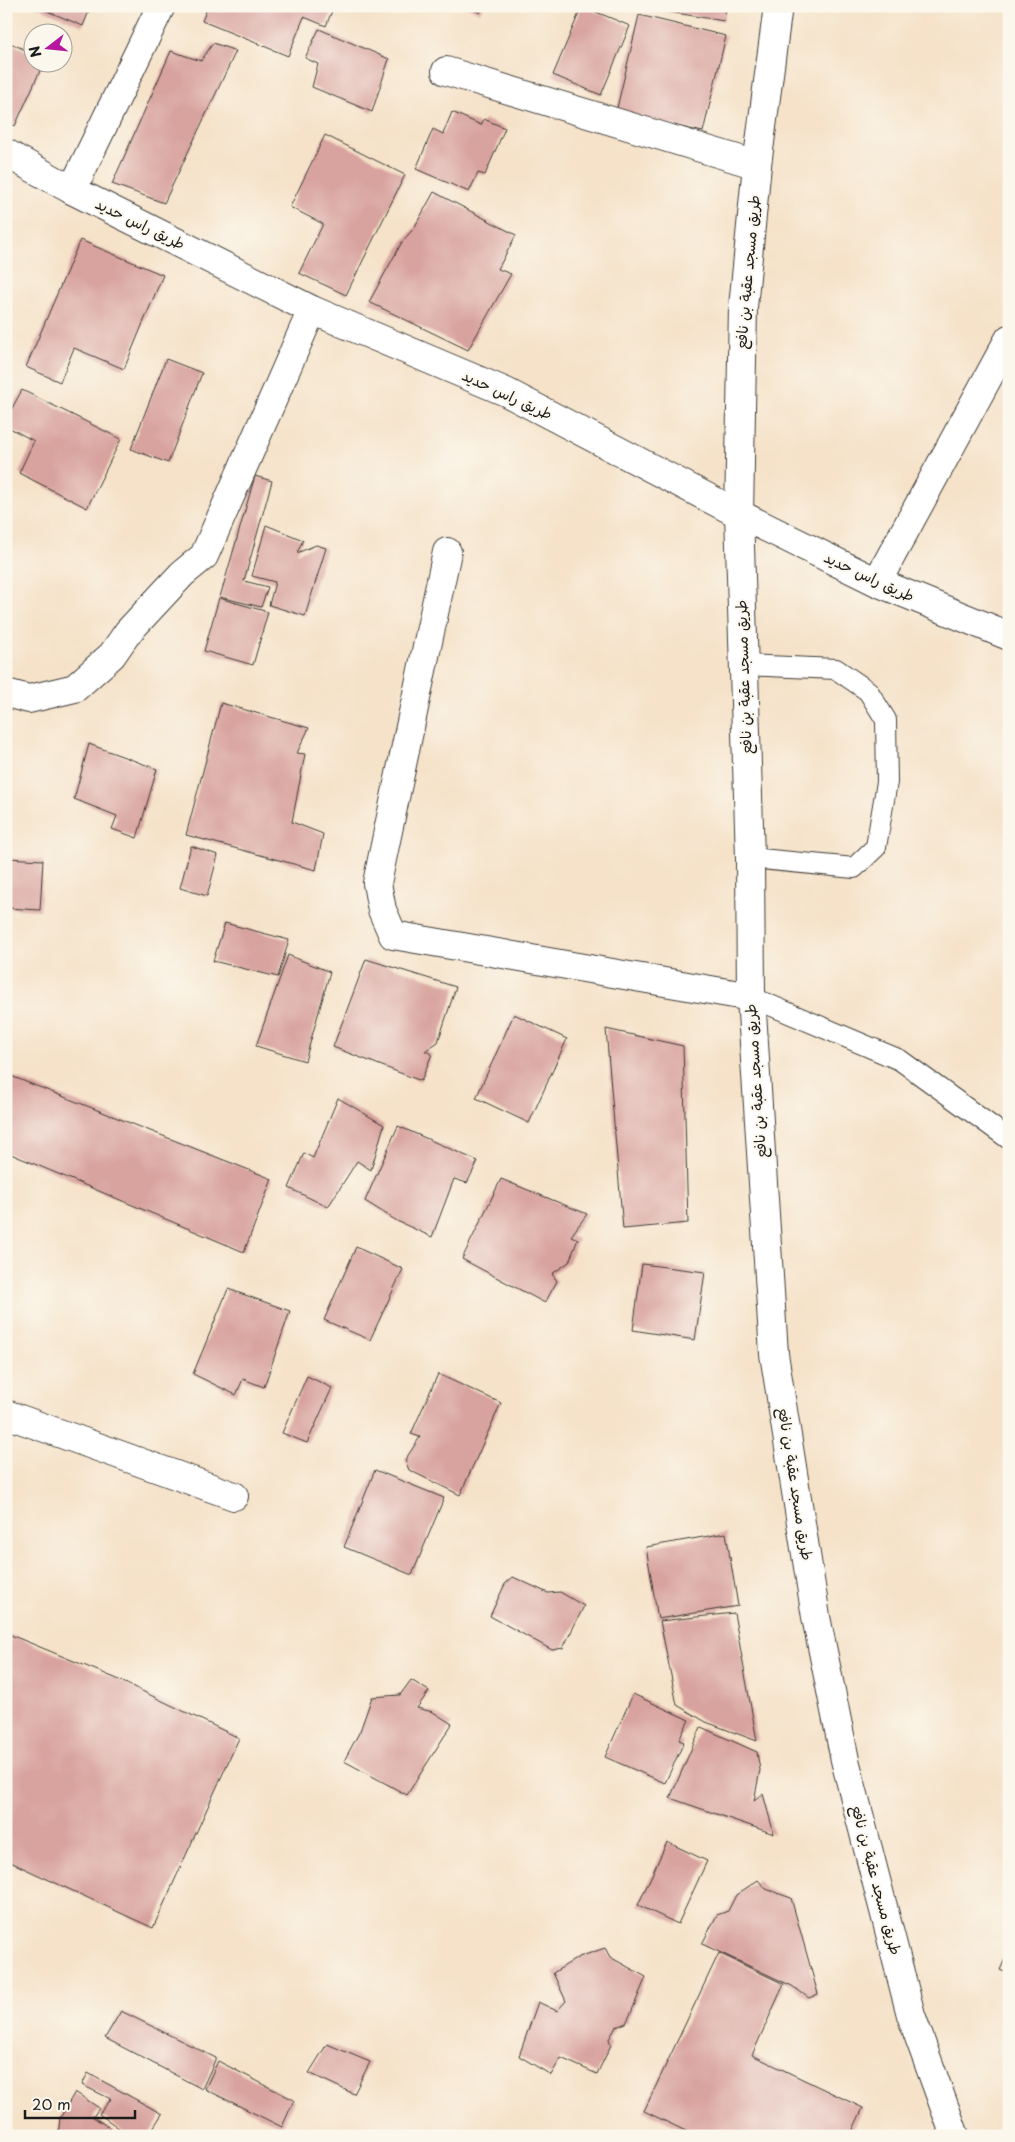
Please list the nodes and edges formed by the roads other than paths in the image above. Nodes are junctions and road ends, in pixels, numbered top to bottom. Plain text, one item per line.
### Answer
1 (161, 6) edge
2 (778, 6) edge
3 (446, 71) dead end
4 (6, 153) edge
5 (758, 165) junction
6 (72, 190) junction
7 (312, 310) junction
8 (1009, 339) edge
9 (739, 514) junction
10 (446, 552) dead end
11 (876, 582) junction
12 (1009, 636) edge
13 (744, 665) junction
14 (6, 692) edge
15 (750, 858) junction
16 (751, 997) junction
17 (1009, 1139) edge
18 (6, 1414) edge
19 (234, 1496) dead end
20 (955, 2136) edge

1 - 6 street
2 - 5 street, طريق مسجد عقبة بن نافع
3 - 5 street
4 - 6 street, طريق راس حديد
5 - 9 street, طريق مسجد عقبة بن نافع
6 - 7 street, طريق راس حديد
7 - 9 street, طريق راس حديد
7 - 14 street
8 - 11 street
9 - 11 street, طريق راس حديد
9 - 13 street, طريق مسجد عقبة بن نافع
10 - 16 street
11 - 12 street, طريق راس حديد
13 - 15 street, طريق مسجد عقبة بن نافع
13 - 15 lane
15 - 16 street, طريق مسجد عقبة بن نافع
16 - 17 lane
16 - 20 street, طريق مسجد عقبة بن نافع
18 - 19 street

